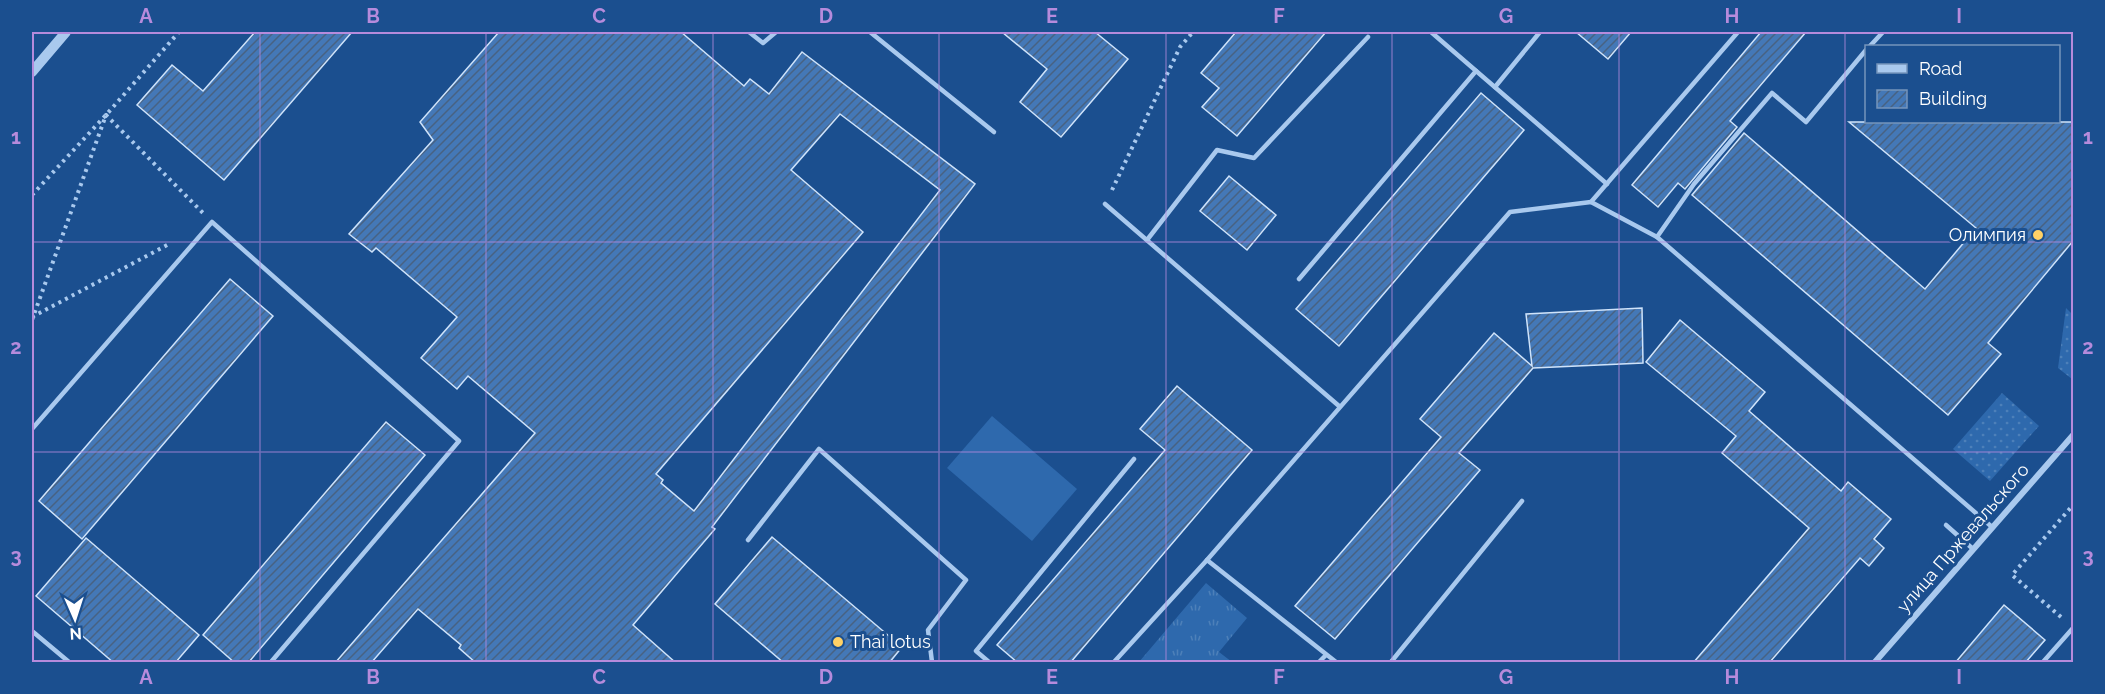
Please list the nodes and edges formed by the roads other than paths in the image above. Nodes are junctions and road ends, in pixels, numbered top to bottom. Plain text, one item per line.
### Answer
1 (66, 32) edge
2 (749, 32) edge
3 (776, 32) edge
4 (870, 32) edge
5 (1431, 32) edge
6 (1540, 32) edge
7 (1738, 32) edge
8 (1883, 32) edge
9 (1368, 37) dead end
10 (1871, 45) edge
11 (1865, 51) edge
12 (1476, 71) junction
13 (32, 72) edge
14 (1495, 87) junction
15 (994, 132) dead end
16 (1607, 184) junction
17 (1591, 202) junction
18 (1105, 204) road end
19 (1657, 237) junction
20 (1147, 240) junction
21 (1299, 279) dead end
22 (1339, 406) junction
23 (32, 429) edge
24 (2073, 434) edge
25 (1134, 459) dead end
26 (1522, 501) dead end
27 (1946, 525) dead end
28 (1992, 527) junction
29 (748, 540) dead end
30 (1973, 549) junction
31 (1207, 560) junction
32 (2073, 628) edge
33 (32, 631) edge
34 (1326, 655) junction
35 (69, 663) edge
36 (271, 663) edge
37 (932, 663) edge
38 (989, 663) edge
39 (1114, 663) edge
40 (1319, 663) edge
41 (1336, 663) edge
42 (1390, 663) edge
43 (1875, 663) edge
44 (2043, 663) edge

1 - 13 street
2 - 3 lane
4 - 15 lane
5 - 12 lane
6 - 14 lane
7 - 16 lane
8 - 10 lane
9 - 20 lane
11 - 19 lane
12 - 14 lane
12 - 21 lane
14 - 16 lane
16 - 17 lane
17 - 19 lane
17 - 22 lane
18 - 20 lane
19 - 28 lane
20 - 22 lane
22 - 31 lane
23 - 36 lane
24 - 28 street, улица Пржевальского
25 - 38 lane
26 - 42 lane
27 - 30 lane
28 - 30 street, улица Пржевальского
29 - 37 lane
30 - 43 street, улица Пржевальского
31 - 34 lane
31 - 39 lane
32 - 44 lane
33 - 35 lane
34 - 40 lane
34 - 41 lane

